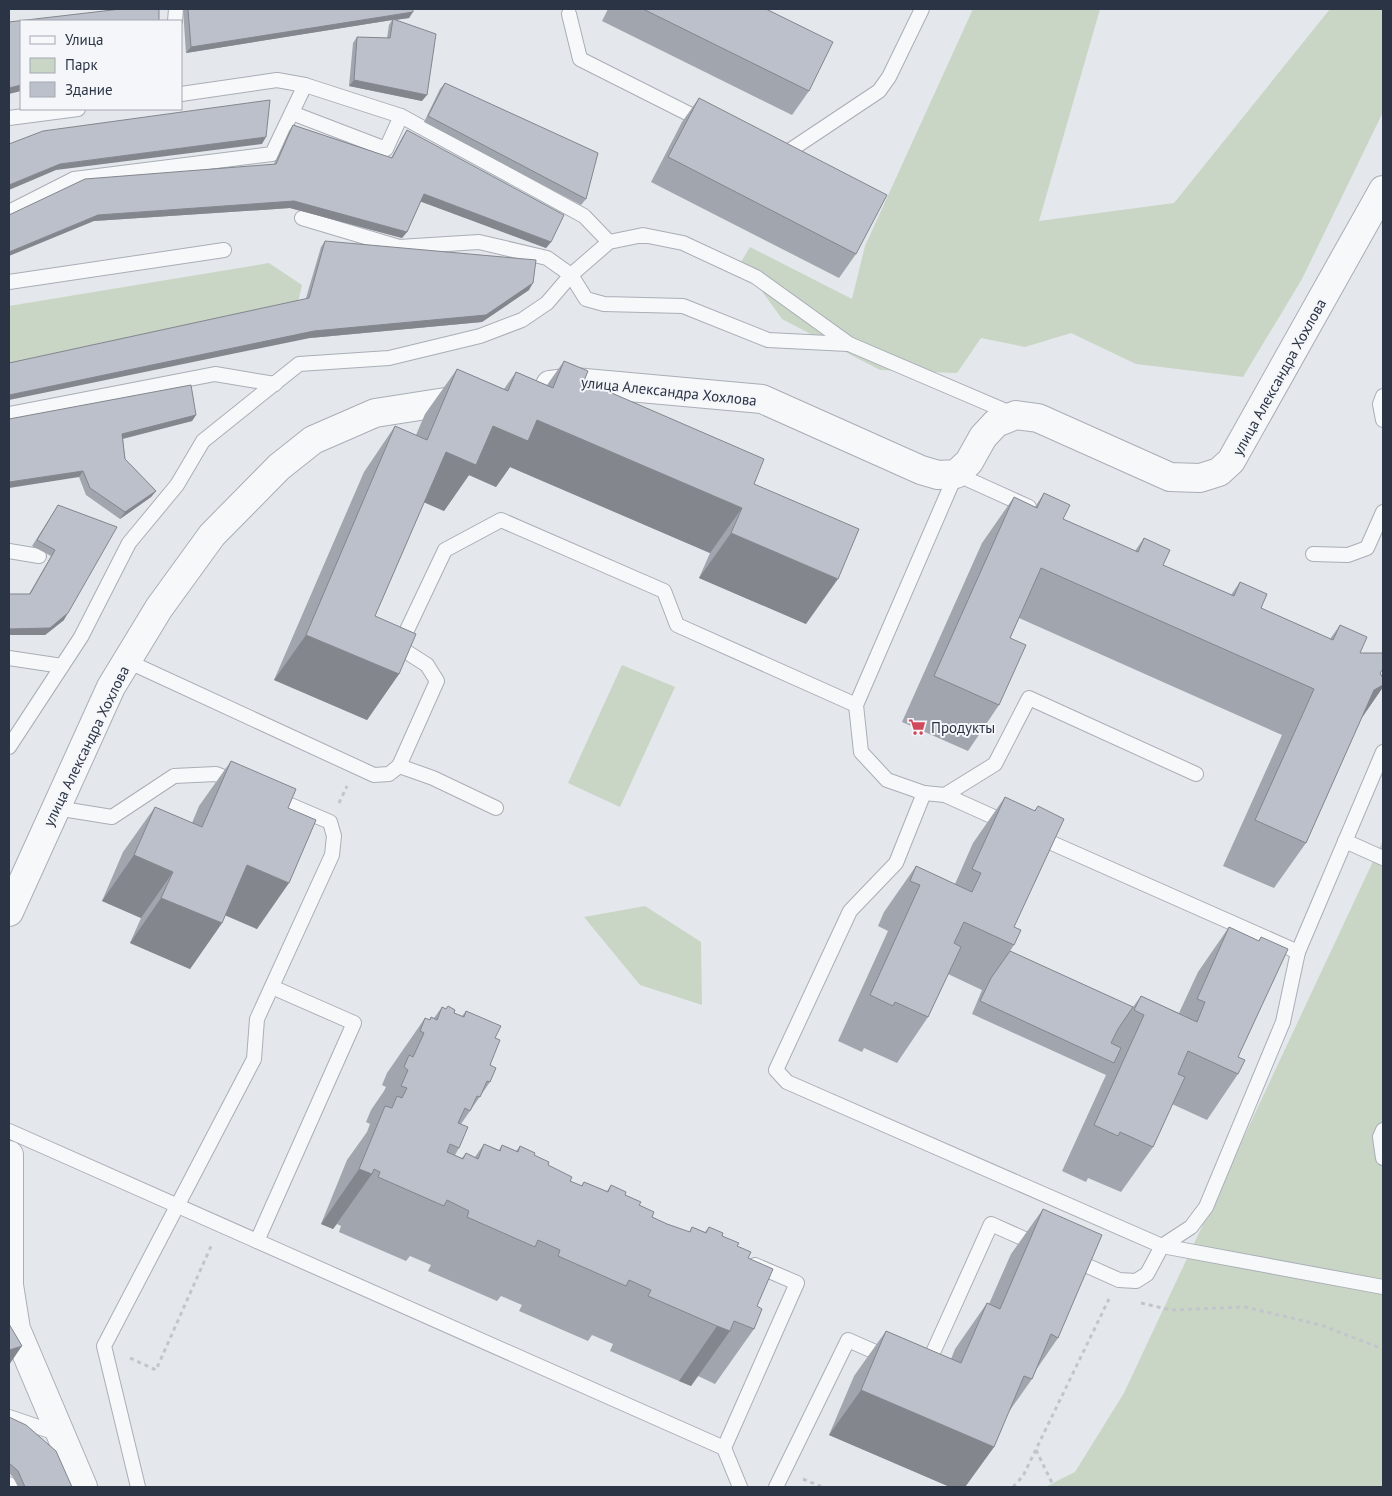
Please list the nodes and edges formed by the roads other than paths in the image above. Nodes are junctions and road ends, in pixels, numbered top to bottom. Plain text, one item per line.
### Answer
1 (922, 9) edge
2 (570, 14) dead end
3 (305, 85) junction
4 (182, 94) edge
5 (70, 110) edge
6 (292, 113) junction
7 (401, 116) junction
8 (9, 118) edge
9 (718, 129) edge
10 (770, 155) edge
11 (1383, 190) edge
12 (9, 212) edge
13 (302, 218) dead end
14 (610, 242) junction
15 (224, 250) dead end
16 (571, 275) junction
17 (9, 282) edge
18 (849, 344) junction
19 (275, 384) junction
20 (527, 389) edge
21 (498, 394) edge
22 (1383, 396) edge
23 (9, 414) edge
24 (1016, 415) junction
25 (1383, 420) edge
26 (956, 474) junction
27 (1038, 511) edge
28 (1383, 512) edge
29 (9, 550) edge
30 (1313, 554) dead end
31 (39, 556) dead end
32 (9, 658) edge
33 (127, 661) junction
34 (62, 666) junction
35 (856, 706) junction
36 (9, 747) edge
37 (1383, 752) edge
38 (400, 766) junction
39 (1196, 774) dead end
40 (924, 793) junction
41 (945, 795) junction
42 (56, 808) junction
43 (496, 808) dead end
44 (1345, 841) junction
45 (1383, 858) edge
46 (9, 912) edge
47 (1298, 952) junction
48 (272, 987) junction
49 (1383, 1130) edge
50 (9, 1131) edge
51 (9, 1155) edge
52 (1383, 1158) edge
53 (177, 1206) junction
54 (257, 1241) junction
55 (1162, 1246) junction
56 (743, 1259) edge
57 (9, 1285) edge
58 (1383, 1287) edge
59 (898, 1362) edge
60 (915, 1370) edge
61 (9, 1417) edge
62 (62, 1435) junction
63 (724, 1448) junction
64 (9, 1484) edge
65 (12, 1487) edge
66 (84, 1487) edge
67 (138, 1487) edge
68 (740, 1487) edge
69 (776, 1487) edge

1 - 10 lane
2 - 9 lane
3 - 4 lane
3 - 6 lane
3 - 7 lane
5 - 8 lane
6 - 7 lane
6 - 12 lane
7 - 14 lane
11 - 24 street, улица Александра Хохлова
13 - 16 lane
14 - 16 lane
14 - 18 lane
15 - 17 lane
16 - 18 lane
16 - 19 lane
18 - 24 lane
19 - 23 lane
19 - 34 lane
20 - 26 street, улица Александра Хохлова
21 - 33 street, улица Александра Хохлова
22 - 25 lane
24 - 26 street
26 - 27 lane
26 - 35 lane
28 - 30 lane
29 - 31 lane
32 - 34 lane
33 - 38 lane
33 - 42 street, улица Александра Хохлова
34 - 36 lane
35 - 38 lane
35 - 40 lane
37 - 44 lane
38 - 43 lane
39 - 41 lane
40 - 41 lane
40 - 55 lane
41 - 47 lane
42 - 46 street, улица Александра Хохлова
42 - 48 lane
44 - 45 lane
44 - 47 lane
47 - 55 lane
48 - 53 lane
48 - 54 lane
49 - 52 lane
50 - 53 lane
51 - 57 street
53 - 54 lane
53 - 67 lane
54 - 63 lane
55 - 58 lane
55 - 60 lane
56 - 63 lane
57 - 62 street
59 - 69 lane
61 - 62 lane
62 - 66 street
63 - 68 lane
64 - 65 lane

